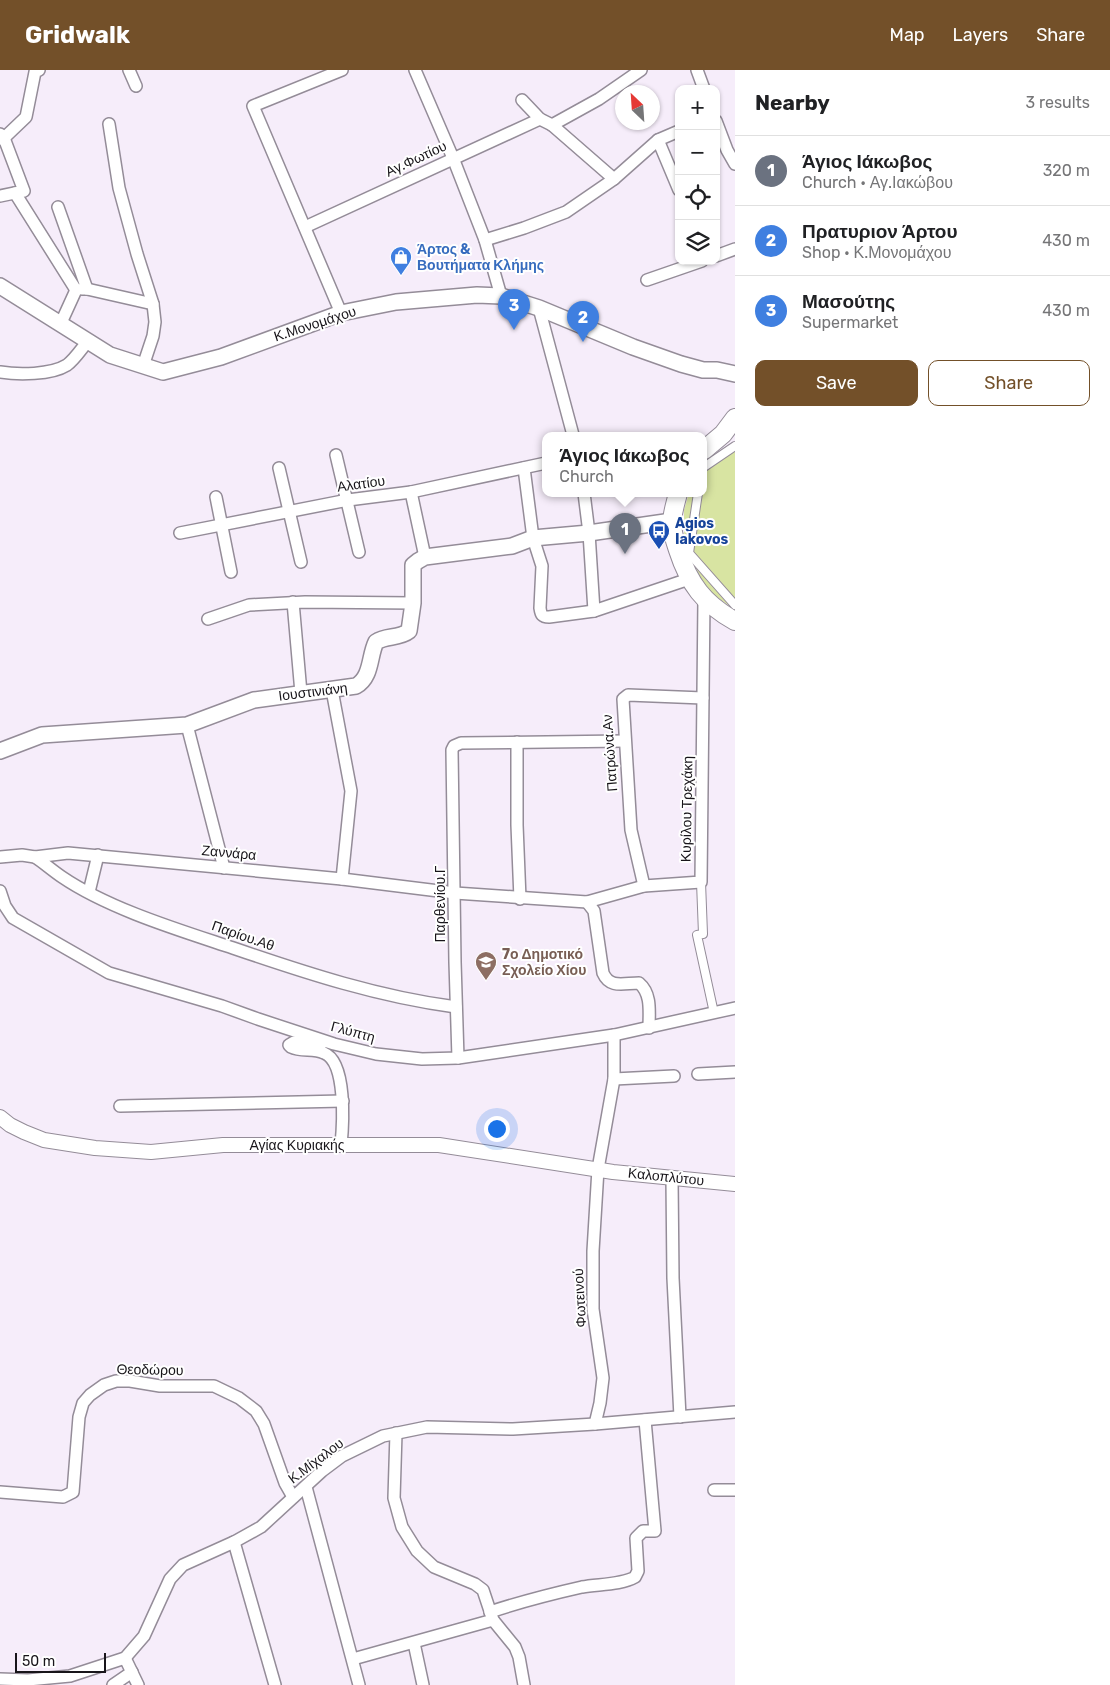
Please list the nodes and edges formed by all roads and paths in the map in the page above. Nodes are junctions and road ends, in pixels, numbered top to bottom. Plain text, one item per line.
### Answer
1 (129, 70) edge
2 (342, 70) edge
3 (415, 70) edge
4 (640, 70) edge
5 (697, 70) edge
6 (35, 71) edge
7 (703, 85) edge
8 (136, 86) dead end
9 (522, 100) dead end
10 (540, 119) junction
11 (109, 124) dead end
12 (552, 125) junction
13 (720, 129) edge
14 (675, 133) edge
15 (1, 137) edge
16 (658, 140) junction
17 (731, 152) edge
18 (453, 158) junction
19 (735, 164) edge
20 (614, 179) junction
21 (675, 180) edge
22 (19, 192) junction
23 (0, 196) edge
24 (58, 207) dead end
25 (305, 227) junction
26 (485, 240) junction
27 (735, 249) edge
28 (720, 255) edge
29 (690, 265) edge
30 (647, 280) dead end
31 (0, 286) edge
32 (82, 289) junction
33 (502, 296) junction
34 (153, 304) junction
35 (539, 308) junction
36 (341, 313) junction
37 (556, 314) junction
38 (60, 324) junction
39 (545, 330) junction
40 (88, 341) junction
41 (143, 366) junction
42 (703, 370) junction
43 (0, 372) edge
44 (735, 374) edge
45 (735, 384) edge
46 (735, 418) edge
47 (572, 432) edge
48 (731, 436) edge
49 (707, 448) edge
50 (336, 455) dead end
51 (542, 464) edge
52 (707, 464) edge
53 (279, 468) dead end
54 (524, 468) junction
55 (411, 492) junction
56 (216, 497) dead end
57 (584, 497) edge
58 (677, 497) edge
59 (697, 497) edge
60 (348, 500) junction
61 (288, 512) junction
62 (672, 521) junction
63 (222, 526) junction
64 (180, 533) dead end
65 (589, 533) junction
66 (533, 538) junction
67 (359, 552) dead end
68 (425, 557) junction
69 (301, 562) dead end
70 (686, 571) junction
71 (231, 572) dead end
72 (704, 599) junction
73 (293, 602) junction
74 (413, 604) junction
75 (735, 604) edge
76 (594, 611) junction
77 (208, 619) dead end
78 (735, 621) edge
79 (332, 690) junction
80 (301, 693) junction
81 (704, 698) junction
82 (187, 726) junction
83 (625, 740) junction
84 (517, 742) junction
85 (0, 750) edge
86 (98, 855) junction
87 (0, 857) edge
88 (35, 857) junction
89 (224, 868) junction
90 (342, 879) junction
91 (701, 882) junction
92 (644, 886) junction
93 (0, 891) edge
94 (89, 892) junction
95 (455, 893) junction
96 (520, 898) junction
97 (588, 902) junction
98 (456, 1007) junction
99 (735, 1008) edge
100 (714, 1012) junction
101 (649, 1028) junction
102 (614, 1035) junction
103 (334, 1044) junction
104 (458, 1058) junction
105 (735, 1072) edge
106 (698, 1074) dead end
107 (674, 1076) dead end
108 (614, 1079) junction
109 (343, 1102) junction
110 (120, 1106) dead end
111 (0, 1117) edge
112 (341, 1144) junction
113 (598, 1169) junction
114 (672, 1179) junction
115 (735, 1184) edge
116 (735, 1412) edge
117 (680, 1417) junction
118 (645, 1420) junction
119 (595, 1424) junction
120 (396, 1433) junction
121 (306, 1487) junction
122 (714, 1490) dead end
123 (735, 1490) edge
124 (0, 1492) edge
125 (293, 1498) junction
126 (234, 1542) junction
127 (492, 1616) junction
128 (414, 1643) junction
129 (125, 1658) junction
130 (353, 1659) junction
131 (132, 1672) junction
132 (0, 1679) edge
133 (113, 1685) edge
134 (138, 1685) edge
135 (275, 1685) edge
136 (359, 1685) edge
137 (423, 1685) edge
138 (524, 1685) edge

1 - 8 street
2 - 25 street
3 - 18 street
4 - 12 street
5 - 7 street
6 - 15 street
9 - 10 street
10 - 12 street
10 - 18 street, Αγ.Φωτίου
11 - 34 street
12 - 20 street
13 - 17 street
14 - 16 street
15 - 22 street
16 - 20 street
16 - 21 street
17 - 19 street
18 - 25 street, Αγ.Φωτίου
18 - 26 street
20 - 26 street
22 - 23 street
22 - 32 street
24 - 32 street
25 - 36 street
26 - 33 street
27 - 28 street
29 - 30 street
31 - 38 main road, Κ.Μονομάχου
32 - 34 street
32 - 38 street
33 - 35 main road, Κ.Μονομάχου
33 - 36 main road, Κ.Μονομάχου
34 - 41 street
35 - 37 main road, Κ.Μονομάχου
35 - 39 street
36 - 41 main road, Κ.Μονομάχου
37 - 39 street
37 - 42 main road, Κ.Μονομάχου
38 - 40 main road, Κ.Μονομάχου
39 - 47 street
40 - 41 main road, Κ.Μονομάχου
40 - 43 street
42 - 44 main road, Κ.Μονομάχου
42 - 45 main road, Κ.Μονομάχου
46 - 48 main road
48 - 49 main road
48 - 52 street
50 - 60 street
51 - 54 street, Αλατίου
53 - 61 street
54 - 55 street, Αλατίου
54 - 66 street
55 - 60 street, Αλατίου
55 - 68 street
56 - 63 street
57 - 65 street
58 - 62 main road
59 - 75 street
60 - 61 street, Αλατίου
60 - 67 street
61 - 63 street, Αλατίου
61 - 69 street
62 - 65 main road
62 - 70 main road
63 - 64 street, Αλατίου
63 - 71 street
65 - 66 main road
65 - 76 street
66 - 68 main road
66 - 76 street
68 - 74 main road, Ιουστινιάνη
70 - 72 main road
70 - 76 street
72 - 78 main road
72 - 81 street, Κυρίλου Τρεχάκη
73 - 74 street
73 - 77 street
73 - 80 street
74 - 79 main road, Ιουστινιάνη
79 - 80 main road, Ιουστινιάνη
79 - 90 street
80 - 82 main road, Ιουστινιάνη
81 - 83 street, Πατρώνα.Αν
81 - 91 street, Κυρίλου Τρεχάκη
82 - 85 main road, Ιουστινιάνη
82 - 89 street
83 - 84 street
83 - 92 street, Πατρώνα.Αν
84 - 95 street, Παρθενίου.Γ
84 - 96 street
86 - 88 street, Ζαννάρα
86 - 89 street, Ζαννάρα
86 - 94 street
87 - 88 street, Ζαννάρα
88 - 94 street, Παρίου.Αθ
89 - 90 street, Ζαννάρα
90 - 95 street, Ζαννάρα
91 - 92 street, Ζαννάρα
91 - 100 street, Κυρίλου Τρεχάκη
92 - 97 street, Ζαννάρα
93 - 103 street, Γλύπτη
94 - 98 street, Παρίου.Αθ
95 - 96 street, Ζαννάρα
95 - 98 street, Παρθενίου.Γ
96 - 97 street, Ζαννάρα
97 - 101 street
98 - 104 street, Παρθενίου.Γ
99 - 100 street, Γλύπτη
100 - 101 street, Γλύπτη
101 - 102 street, Γλύπτη
102 - 104 street, Γλύπτη
102 - 108 street, Φωτεινού
103 - 104 street, Γλύπτη
103 - 109 street
105 - 106 street
107 - 108 street
108 - 113 street, Φωτεινού
109 - 110 street
109 - 112 street
111 - 112 street, Αγίας Κυριακής
112 - 113 street, Αγίας Κυριακής
113 - 114 street, Καλοπλύτου
113 - 119 street, Φωτεινού
114 - 115 street, Καλοπλύτου
114 - 117 street
116 - 117 street, Κ.Μίχαλου
117 - 118 street, Κ.Μίχαλου
118 - 119 street, Κ.Μίχαλου
118 - 127 street
119 - 120 street, Κ.Μίχαλου
120 - 121 street, Κ.Μίχαλου
120 - 127 street
121 - 125 street, Κ.Μίχαλου
121 - 130 street
122 - 123 street
124 - 125 street, Θεοδώρου
125 - 126 street, Κ.Μίχαλου
126 - 129 street, Κ.Μίχαλου
126 - 135 street
127 - 128 street
127 - 138 street
128 - 130 street
128 - 137 street
129 - 131 street
129 - 132 street
130 - 136 street
131 - 133 street
131 - 134 street

